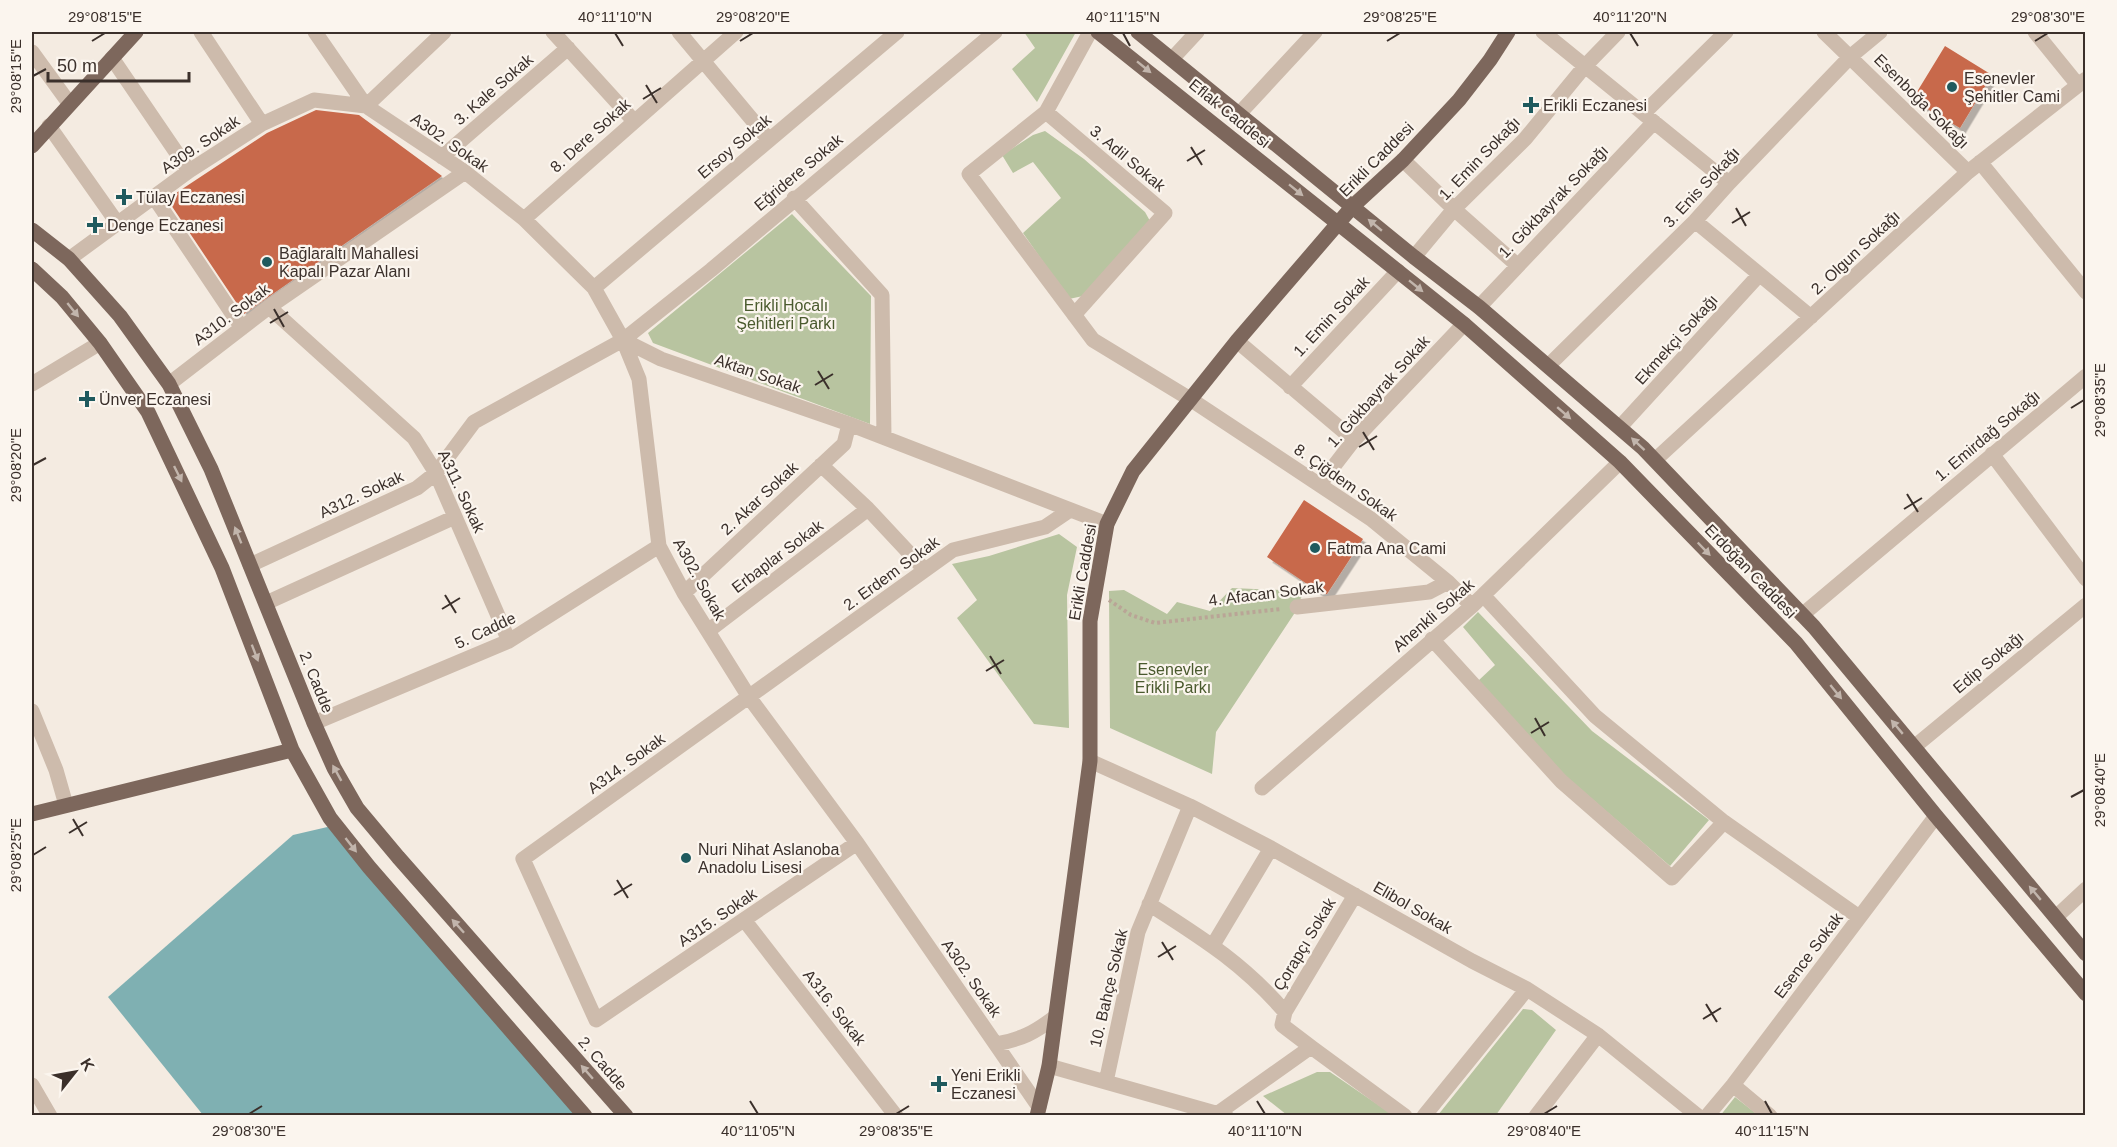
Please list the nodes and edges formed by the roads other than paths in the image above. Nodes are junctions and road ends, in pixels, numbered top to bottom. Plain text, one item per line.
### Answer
1 (136, 32) edge
2 (201, 32) edge
3 (315, 32) edge
4 (553, 32) edge
5 (679, 32) edge
6 (736, 32) edge
7 (897, 32) edge
8 (995, 32) edge
9 (1090, 32) edge
10 (1098, 32) edge
11 (1138, 32) edge
12 (1197, 32) edge
13 (1315, 32) edge
14 (1508, 32) edge
15 (1543, 32) edge
16 (1618, 32) edge
17 (1726, 32) edge
18 (1824, 32) edge
19 (1880, 32) edge
20 (2036, 32) edge
21 (440, 33) edge
22 (568, 48) junction
23 (32, 52) edge
24 (1851, 57) junction
25 (112, 58) junction
26 (1172, 59) junction
27 (703, 61) junction
28 (1585, 66) junction
29 (2082, 82) edge
30 (69, 103) junction
31 (366, 106) junction
32 (1046, 112) junction
33 (1239, 114) junction
34 (1649, 117) junction
35 (634, 121) junction
36 (262, 124) junction
37 (49, 126) junction
38 (769, 140) junction
39 (32, 146) edge
40 (442, 157) junction
41 (1403, 159) junction
42 (1974, 167) junction
43 (189, 171) junction
44 (465, 172) junction
45 (1729, 183) junction
46 (154, 197) junction
47 (794, 198) junction
48 (1353, 206) junction
49 (1454, 209) junction
50 (524, 219) junction
51 (1695, 222) junction
52 (1338, 223) junction
53 (118, 224) junction
54 (32, 230) edge
55 (1414, 257) junction
56 (69, 259) junction
57 (1517, 265) junction
58 (32, 269) edge
59 (1398, 271) junction
60 (1759, 274) junction
61 (594, 288) junction
62 (2085, 292) edge
63 (270, 307) junction
64 (1479, 307) junction
65 (1074, 315) junction
66 (1811, 316) junction
67 (1464, 324) junction
68 (242, 328) junction
69 (623, 340) junction
70 (1237, 341) junction
71 (100, 343) junction
72 (1548, 366) junction
73 (2085, 376) edge
74 (32, 384) edge
75 (169, 384) junction
76 (1290, 387) junction
77 (1190, 399) junction
78 (849, 424) junction
79 (1620, 427) junction
80 (884, 437) junction
81 (1354, 440) junction
82 (1992, 454) junction
83 (1655, 460) junction
84 (1620, 462) junction
85 (821, 465) junction
86 (436, 473) junction
87 (1320, 484) junction
88 (868, 509) junction
89 (1071, 510) junction
90 (455, 517) junction
91 (1107, 524) junction
92 (659, 546) junction
93 (250, 565) junction
94 (925, 570) junction
95 (2085, 579) edge
96 (1448, 582) junction
97 (684, 593) junction
98 (1478, 601) junction
99 (266, 603) junction
100 (2085, 605) edge
101 (1297, 607) road end
102 (1802, 615) junction
103 (708, 631) junction
104 (1432, 639) junction
105 (509, 641) junction
106 (749, 697) junction
107 (32, 711) edge
108 (314, 723) junction
109 (1914, 747) junction
110 (292, 750) junction
111 (1090, 761) junction
112 (1262, 788) dead end
113 (66, 805) junction
114 (1190, 806) junction
115 (32, 814) edge
116 (1936, 816) junction
117 (1724, 822) junction
118 (857, 843) junction
119 (1271, 848) junction
120 (2085, 889) edge
121 (1355, 894) junction
122 (1149, 904) junction
123 (1859, 917) junction
124 (2056, 917) junction
125 (745, 921) junction
126 (1213, 945) junction
127 (2085, 954) edge
128 (1527, 989) junction
129 (2085, 994) edge
130 (1285, 1012) junction
131 (1055, 1017) junction
132 (596, 1020) joint
133 (1598, 1035) junction
134 (996, 1044) junction
135 (1311, 1047) junction
136 (1049, 1066) junction
137 (1106, 1082) junction
138 (32, 1085) edge
139 (1733, 1085) junction
140 (1038, 1111) edge
141 (1222, 1114) edge
142 (50, 1116) edge
143 (585, 1116) edge
144 (626, 1116) edge
145 (896, 1116) edge
146 (1405, 1116) edge
147 (1424, 1116) edge
148 (1536, 1116) edge
149 (1698, 1116) edge
150 (1707, 1116) edge
151 (1770, 1116) edge

1 - 25 main road
2 - 36 street
3 - 31 street, A302. Sokak
4 - 22 street
5 - 27 street
6 - 27 street, 8. Dere Sokak
7 - 38 street, Ersoy Sokak
8 - 47 street, Eğridere Sokak
9 - 32 street
10 -> 52 main road, Eflak Caddesi
11 - 26 main road, Eflak Caddesi
12 - 26 street
13 - 33 street
14 - 41 main road, Erikli Caddesi
15 - 28 street
16 - 28 street, 1. Emin Sokağı
17 - 34 street, 1. Gökbayrak Sokağı
18 - 24 street, Esenboğa Sokağı
19 - 24 street, 3. Enis Sokağı
20 - 29 street
21 - 31 street
22 - 35 street
22 - 40 street, 3. Kale Sokak
23 - 30 street
24 - 42 street, Esenboğa Sokağı
24 - 45 street, 3. Enis Sokağı
25 - 30 main road
25 - 43 street
26 - 33 main road, Eflak Caddesi
27 - 35 street, 8. Dere Sokak
27 - 38 street
28 - 34 street
28 - 49 street, 1. Emin Sokağı
29 - 42 street, 2. Olgun Sokağı
30 - 37 main road
31 - 36 street, A309. Sokak
31 - 40 street, A302. Sokak
32 - 65 street
32 - 65 street, 3. Adil Sokak
33 - 48 main road, Eflak Caddesi
34 - 45 street
34 - 57 street, 1. Gökbayrak Sokağı
35 - 50 street, 8. Dere Sokak
36 - 43 street, A309. Sokak
37 - 39 main road
37 - 53 street
38 - 61 street, Ersoy Sokak
40 - 44 street, A302. Sokak
41 - 48 main road, Erikli Caddesi
41 - 49 street
42 - 62 street, Esenboğa Sokağı
42 - 66 street, 2. Olgun Sokağı
43 - 46 street, A309. Sokak
44 - 50 street, A302. Sokak
44 - 63 street, A310. Sokak
45 - 51 street, 3. Enis Sokağı
46 - 53 street, A309. Sokak
46 - 68 street
47 - 69 street, Eğridere Sokak
47 - 80 street
48 - 52 main road, Erikli Caddesi
55 -> 48 main road, Erdoğan Caddesi
49 - 55 street, 1. Emin Sokağı
49 - 57 street
50 - 61 street, A302. Sokak
51 - 60 street
51 - 72 street, 3. Enis Sokağı
52 - 59 main road, Erdoğan Caddesi
52 - 70 main road, Erikli Caddesi
53 - 56 street, A309. Sokak
54 - 56 main road, 2. Cadde
55 - 64 main road, Erdoğan Caddesi
56 - 75 main road, 2. Cadde
57 - 64 street, 1. Gökbayrak Sokağı
58 -> 71 main road
59 -> 67 main road, Erdoğan Caddesi
59 - 76 street, 1. Emin Sokak
60 - 66 street
60 - 79 street, Ekmekçi Sokağı
61 - 69 street, A302. Sokak
63 - 68 street, A310. Sokak
63 - 86 street, A311. Sokak
64 - 72 main road, Erdoğan Caddesi
65 - 77 street
66 - 83 street, 2. Olgun Sokağı
67 - 81 street, 1. Gökbayrak Sokak
67 -> 84 main road, Erdoğan Caddesi
68 - 75 street, A310. Sokak
69 - 78 street, Aktan Sokak
69 - 86 street, A312. Sokak
69 - 92 street, A302. Sokak
70 - 76 street
70 - 77 main road, Erikli Caddesi
71 - 74 street
71 -> 110 main road
72 - 79 main road, Erdoğan Caddesi
73 - 82 street, 1. Emirdağ Sokağı
93 -> 75 main road, 2. Cadde
76 - 81 street
77 - 87 street, 8. Çiğdem Sokak
77 - 91 main road, Erikli Caddesi
78 - 80 street, Aktan Sokak
78 - 85 street, 2. Akar Sokak
83 -> 79 main road, Erdoğan Caddesi
80 - 89 street, Aktan Sokak
81 - 87 street, 1. Gökbayrak Sokak
82 - 95 street
82 - 102 street, 1. Emirdağ Sokağı
83 - 102 main road, Erdoğan Caddesi
84 - 98 street, Ahenkli Sokak
84 -> 116 main road, Erdoğan Caddesi
85 - 88 street
85 - 97 street, 2. Akar Sokak
86 - 90 street, A311. Sokak
86 - 93 street, A312. Sokak
87 - 96 street, 8. Çiğdem Sokak
88 - 94 street
88 - 103 street, Erbaplar Sokak
89 - 91 street, Aktan Sokak
89 - 94 street, 2. Erdem Sokak
90 - 99 street
90 - 105 street, A311. Sokak
91 - 111 main road, Erikli Caddesi
92 - 97 street, A302. Sokak
92 - 105 street, 5. Cadde
93 - 99 main road, 2. Cadde
94 - 106 street, 2. Erdem Sokak
96 - 98 street, 8. Çiğdem Sokak
96 - 101 street, 4. Afacan Sokak
97 - 103 street, A302. Sokak
98 - 104 street, Ahenkli Sokak
98 - 117 street, 8. Çiğdem Sokak
99 - 108 main road, 2. Cadde
100 - 109 street, Edip Sokağı
109 -> 102 main road, Erdoğan Caddesi
103 - 106 street, A302. Sokak
104 - 112 street, Ahenkli Sokak
104 - 117 street
105 - 108 street, 5. Cadde
106 - 118 street, A302. Sokak
106 - 132 street, A314. Sokak
107 - 113 street
144 -> 108 main road, 2. Cadde
124 -> 109 main road, Erdoğan Caddesi
110 - 113 main road
110 -> 143 main road
111 - 114 street, Elibol Sokak
111 - 131 main road, Erikli Caddesi
113 - 115 main road
114 - 119 street, Elibol Sokak
114 - 122 street, 10. Bahçe Sokak
116 - 123 street, Esence Sokak
116 - 129 main road, Erdoğan Caddesi
117 - 123 street, 8. Çiğdem Sokak
118 - 125 street, A315. Sokak
118 - 134 street, A302. Sokak
119 - 121 street, Elibol Sokak
119 - 126 street
120 - 124 street
121 - 128 street, Elibol Sokak
121 - 130 street, Çorapçı Sokak
122 - 126 street
122 - 137 street, 10. Bahçe Sokak
123 - 139 street, Esence Sokak
124 - 127 main road, Erdoğan Caddesi
125 - 132 street, A315. Sokak
125 - 145 street, A316. Sokak
126 - 130 street
128 - 133 street, Elibol Sokak
128 - 147 street
130 - 135 street
131 - 134 street
131 - 136 main road, Erikli Caddesi
133 - 148 street
133 - 149 street, Elibol Sokak
134 - 140 street, A302. Sokak
135 - 141 street
135 - 146 street
136 - 137 street
136 - 140 main road, Erikli Caddesi
137 - 141 street
138 - 142 street
139 - 150 street, Esence Sokak
139 - 151 street

